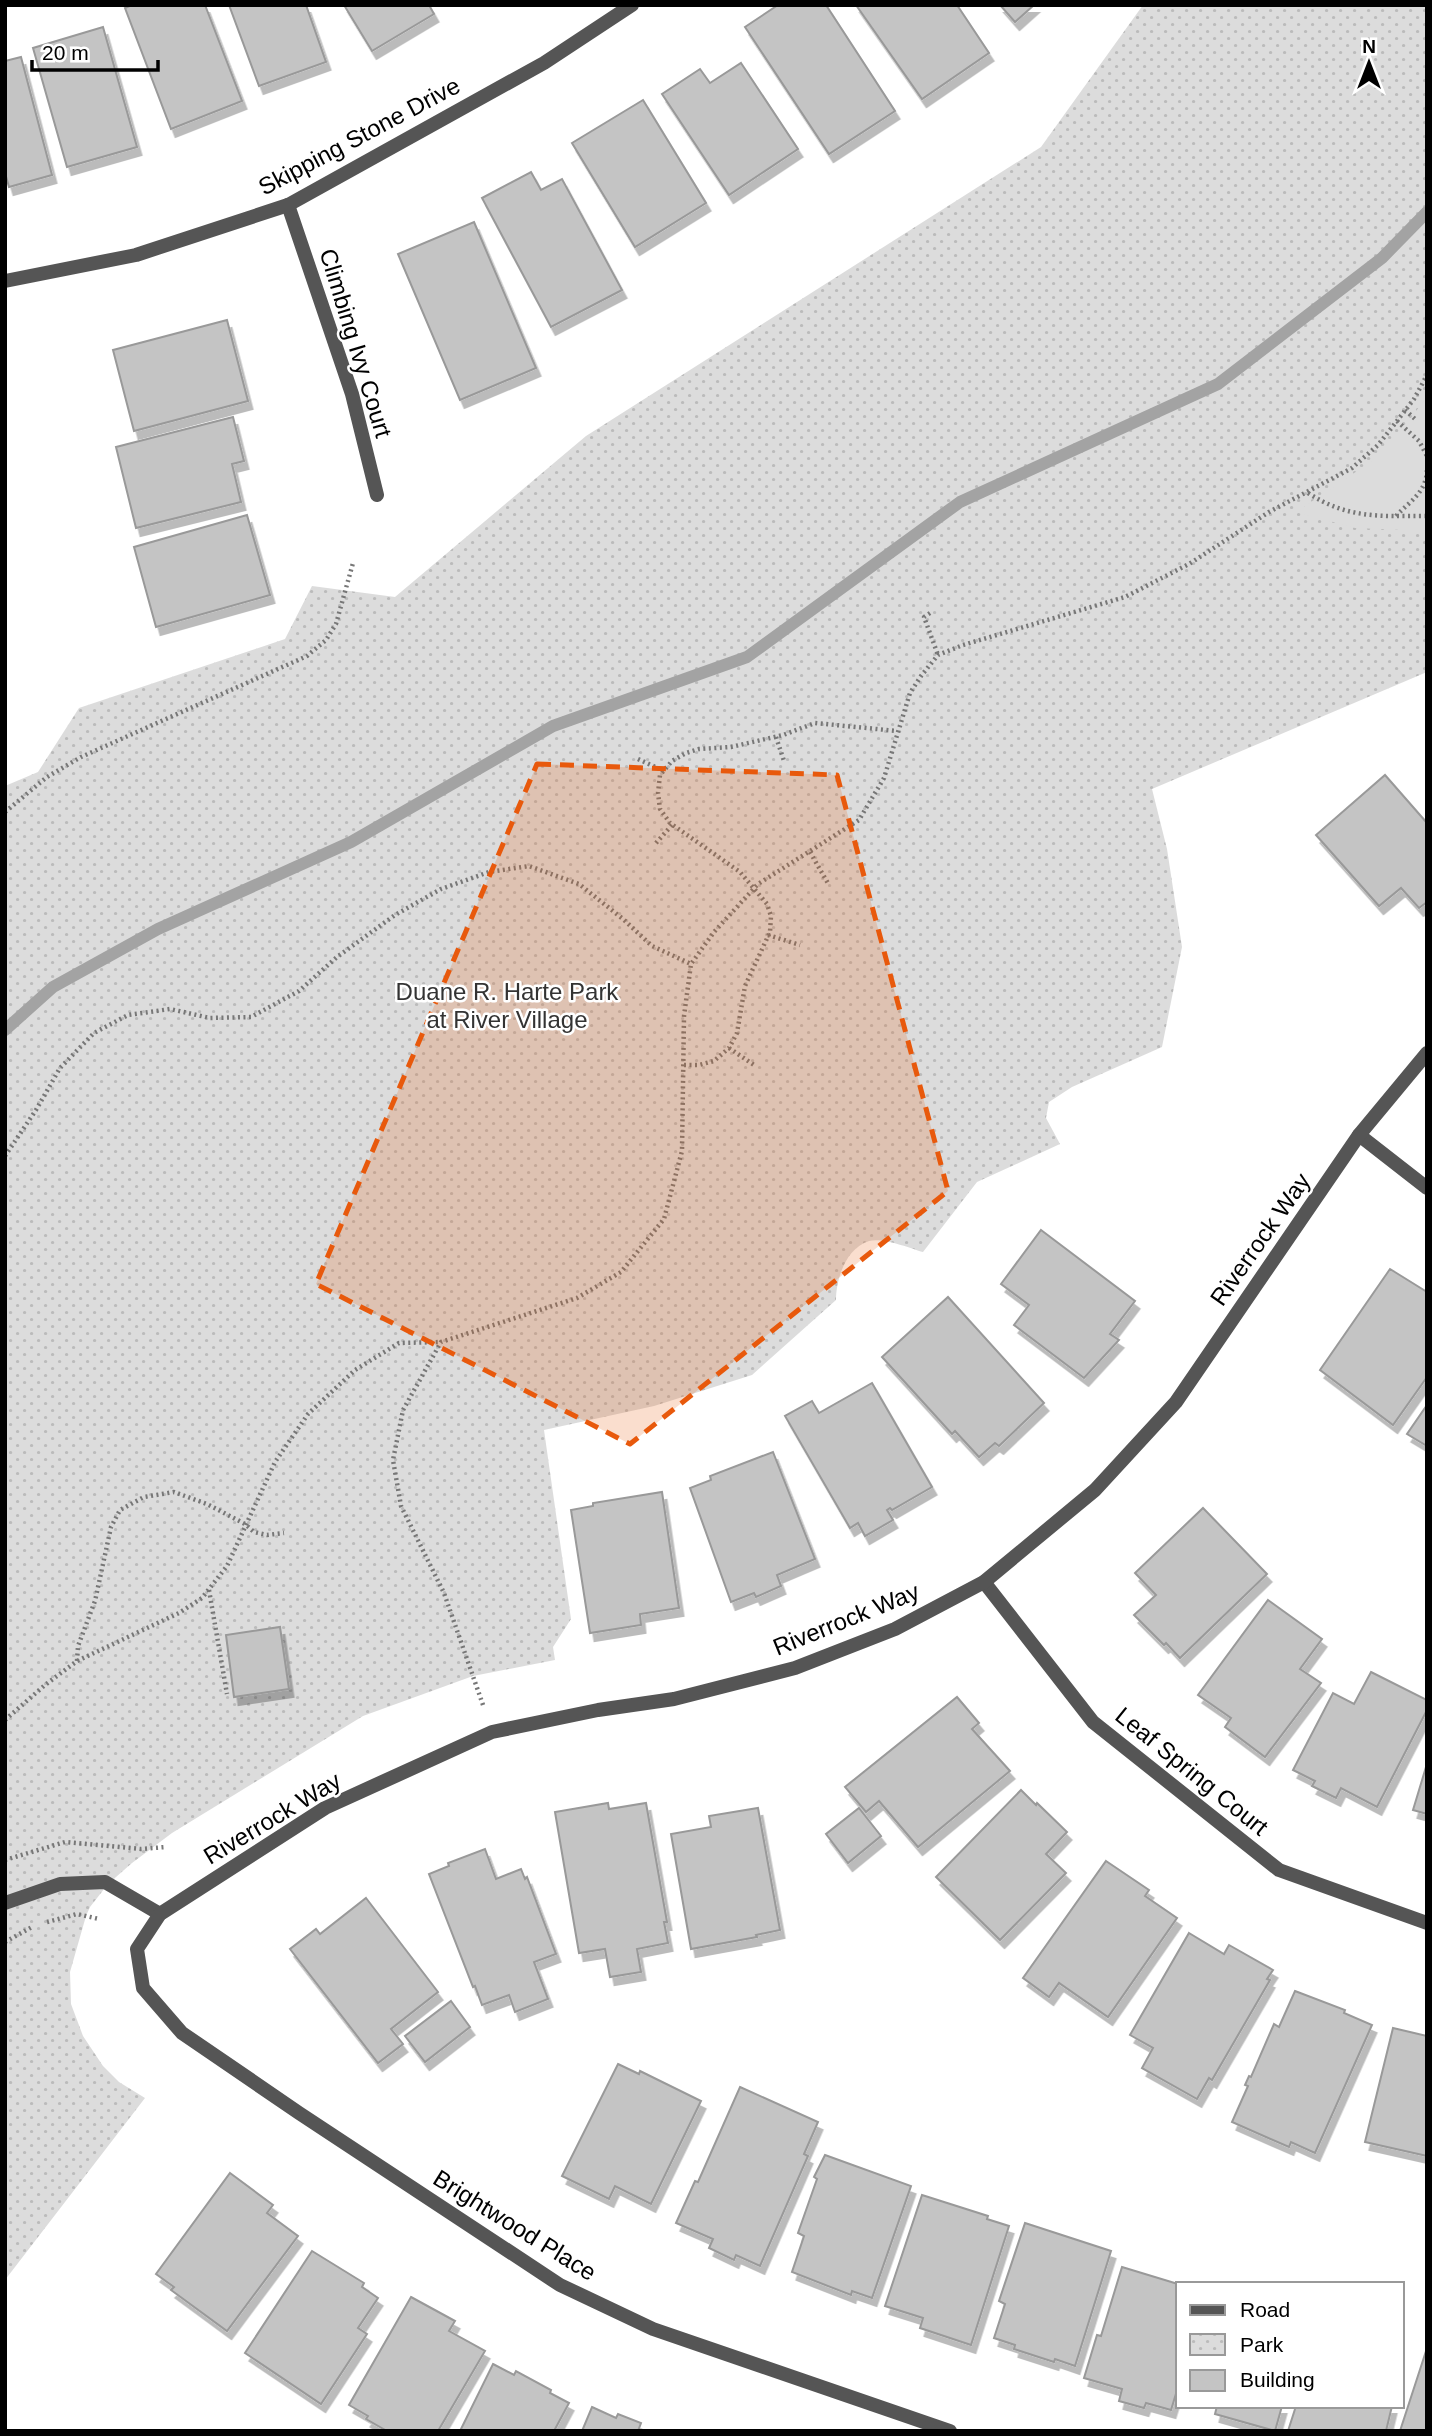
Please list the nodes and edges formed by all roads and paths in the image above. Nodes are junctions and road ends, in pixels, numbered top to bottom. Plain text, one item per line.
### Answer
1 (632, 5) edge
2 (288, 205) junction
3 (5, 281) edge
4 (1427, 375) edge
5 (1405, 410) junction
6 (1415, 419) dead end
7 (1397, 421) junction
8 (1427, 456) edge
9 (1427, 470) edge
10 (1308, 493) junction
11 (377, 495) dead end
12 (1396, 516) junction
13 (1427, 516) edge
14 (353, 562) dead end
15 (930, 613) dead end
16 (938, 655) junction
17 (897, 731) junction
18 (776, 737) junction
19 (638, 759) dead end
20 (783, 761) dead end
21 (664, 771) junction
22 (5, 812) edge
23 (672, 825) junction
24 (656, 843) dead end
25 (810, 852) junction
26 (829, 885) dead end
27 (755, 887) junction
28 (768, 935) junction
29 (800, 945) dead end
30 (691, 964) junction
31 (729, 1048) junction
32 (1427, 1053) edge
33 (684, 1065) junction
34 (754, 1065) dead end
35 (1359, 1135) junction
36 (5, 1156) edge
37 (1427, 1188) edge
38 (441, 1342) junction
39 (245, 1524) junction
40 (284, 1534) dead end
41 (984, 1582) junction
42 (209, 1589) junction
43 (77, 1661) junction
44 (228, 1694) dead end
45 (5, 1720) edge
46 (492, 1732) junction
47 (166, 1847) dead end
48 (5, 1860) edge
49 (5, 1903) edge
50 (160, 1914) junction
51 (99, 1919) dead end
52 (45, 1923) dead end
53 (1427, 1923) edge
54 (35, 1926) dead end
55 (5, 1942) edge
56 (143, 1988) joint
57 (950, 2431) edge

1 - 2 street, Skipping Stone Drive
2 - 3 street, Skipping Stone Drive
2 - 11 street, Climbing Ivy Court
4 - 5 path
5 - 6 path
5 - 7 path
7 - 8 path
7 - 10 path
9 - 12 path
10 - 12 path
10 - 16 path
12 - 13 path
14 - 22 path
15 - 16 path
16 - 17 path
17 - 18 path
17 - 25 path
18 - 20 path
18 - 21 path
19 - 21 path
21 - 23 path
23 - 24 path
23 - 27 path
25 - 26 path
25 - 27 path
27 - 28 path
27 - 30 path
28 - 29 path
28 - 31 path
30 - 33 path
30 - 36 path
31 - 33 path
31 - 34 path
32 - 35 street, Riverrock Way
33 - 38 path
35 - 37 street
35 - 41 street, Riverrock Way
38 - 39 path
38 - 46 path
39 - 40 path
39 - 42 path
39 - 43 path
41 - 46 street, Riverrock Way
41 - 53 street, Leaf Spring Court
42 - 43 path
42 - 44 path
43 - 45 path
46 - 50 street, Riverrock Way
47 - 48 path
49 - 50 street
50 - 56 street, Riverrock Way
51 - 52 path
54 - 55 path
56 - 57 street, Brightwood Place

